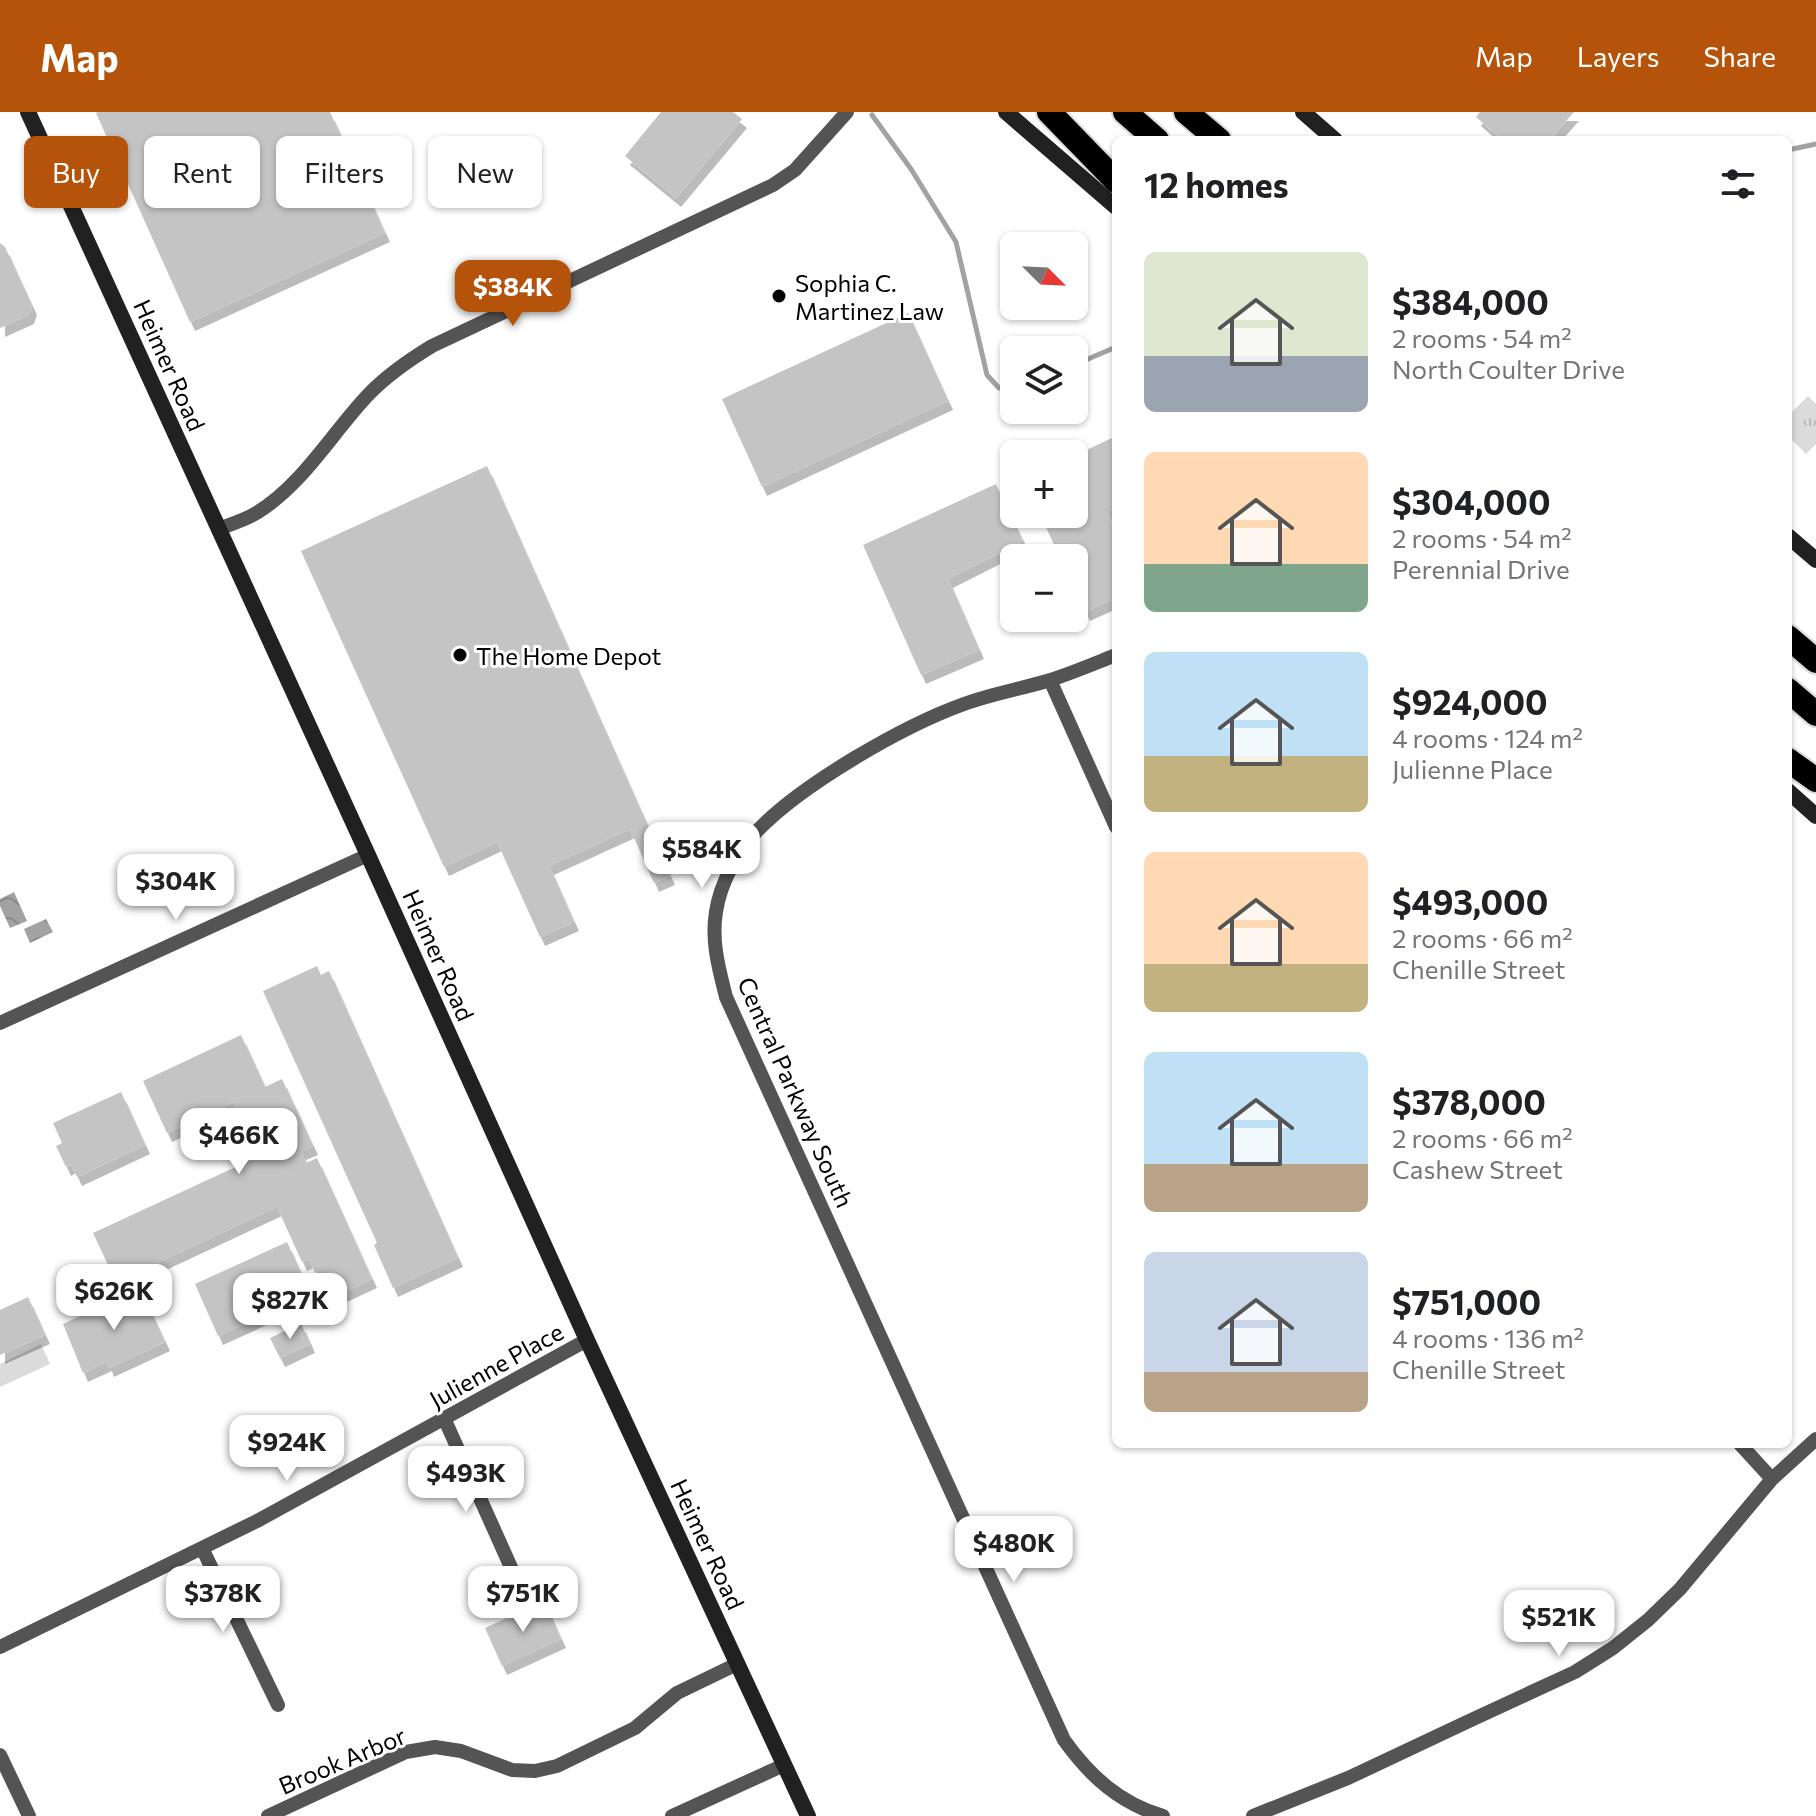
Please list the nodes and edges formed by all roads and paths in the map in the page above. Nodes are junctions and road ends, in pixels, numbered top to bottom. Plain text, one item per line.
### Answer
1 (28, 112) edge
2 (847, 112) edge
3 (1006, 112) edge
4 (1049, 112) edge
5 (1125, 112) edge
6 (1186, 112) edge
7 (1303, 112) edge
8 (1152, 136) edge
9 (1214, 136) edge
10 (1330, 136) edge
11 (1112, 177) edge
12 (1112, 204) edge
13 (218, 529) junction
14 (1792, 539) edge
15 (1816, 560) edge
16 (1792, 640) edge
17 (1112, 657) edge
18 (1816, 661) edge
19 (1050, 680) junction
20 (1792, 693) edge
21 (1816, 714) edge
22 (1792, 763) edge
23 (1816, 780) edge
24 (1792, 795) edge
25 (1816, 816) edge
26 (1112, 818) edge
27 (368, 855) junction
28 (0, 1023) edge
29 (587, 1340) junction
30 (444, 1418) junction
31 (1816, 1439) edge
32 (1744, 1448) edge
33 (1772, 1479) junction
34 (202, 1548) junction
35 (523, 1594) dead end
36 (0, 1647) edge
37 (737, 1664) junction
38 (278, 1705) dead end
39 (0, 1755) edge
40 (784, 1765) junction
41 (29, 1816) edge
42 (268, 1816) edge
43 (672, 1816) edge
44 (808, 1816) edge
45 (1163, 1816) edge
46 (1253, 1816) edge

1 - 13 street, Heimer Road
2 - 13 street
3 - 12 street
4 - 11 highway
5 - 8 highway
6 - 9 highway
7 - 10 street
13 - 27 street, Heimer Road
14 - 15 street
16 - 18 highway
17 - 19 street, Central Parkway South
19 - 26 street
19 - 45 street, Central Parkway South
20 - 21 highway
22 - 23 highway
24 - 25 street
27 - 28 street
27 - 29 street, Heimer Road
29 - 30 street, Julienne Place
29 - 37 street, Heimer Road
30 - 34 street, Julienne Place
30 - 35 street
31 - 33 street
32 - 33 street
33 - 46 street
34 - 36 street, Julienne Place
34 - 38 street
37 - 40 street, Heimer Road
37 - 42 street, Brook Arbor
39 - 41 street
40 - 43 street
40 - 44 street, Heimer Road

